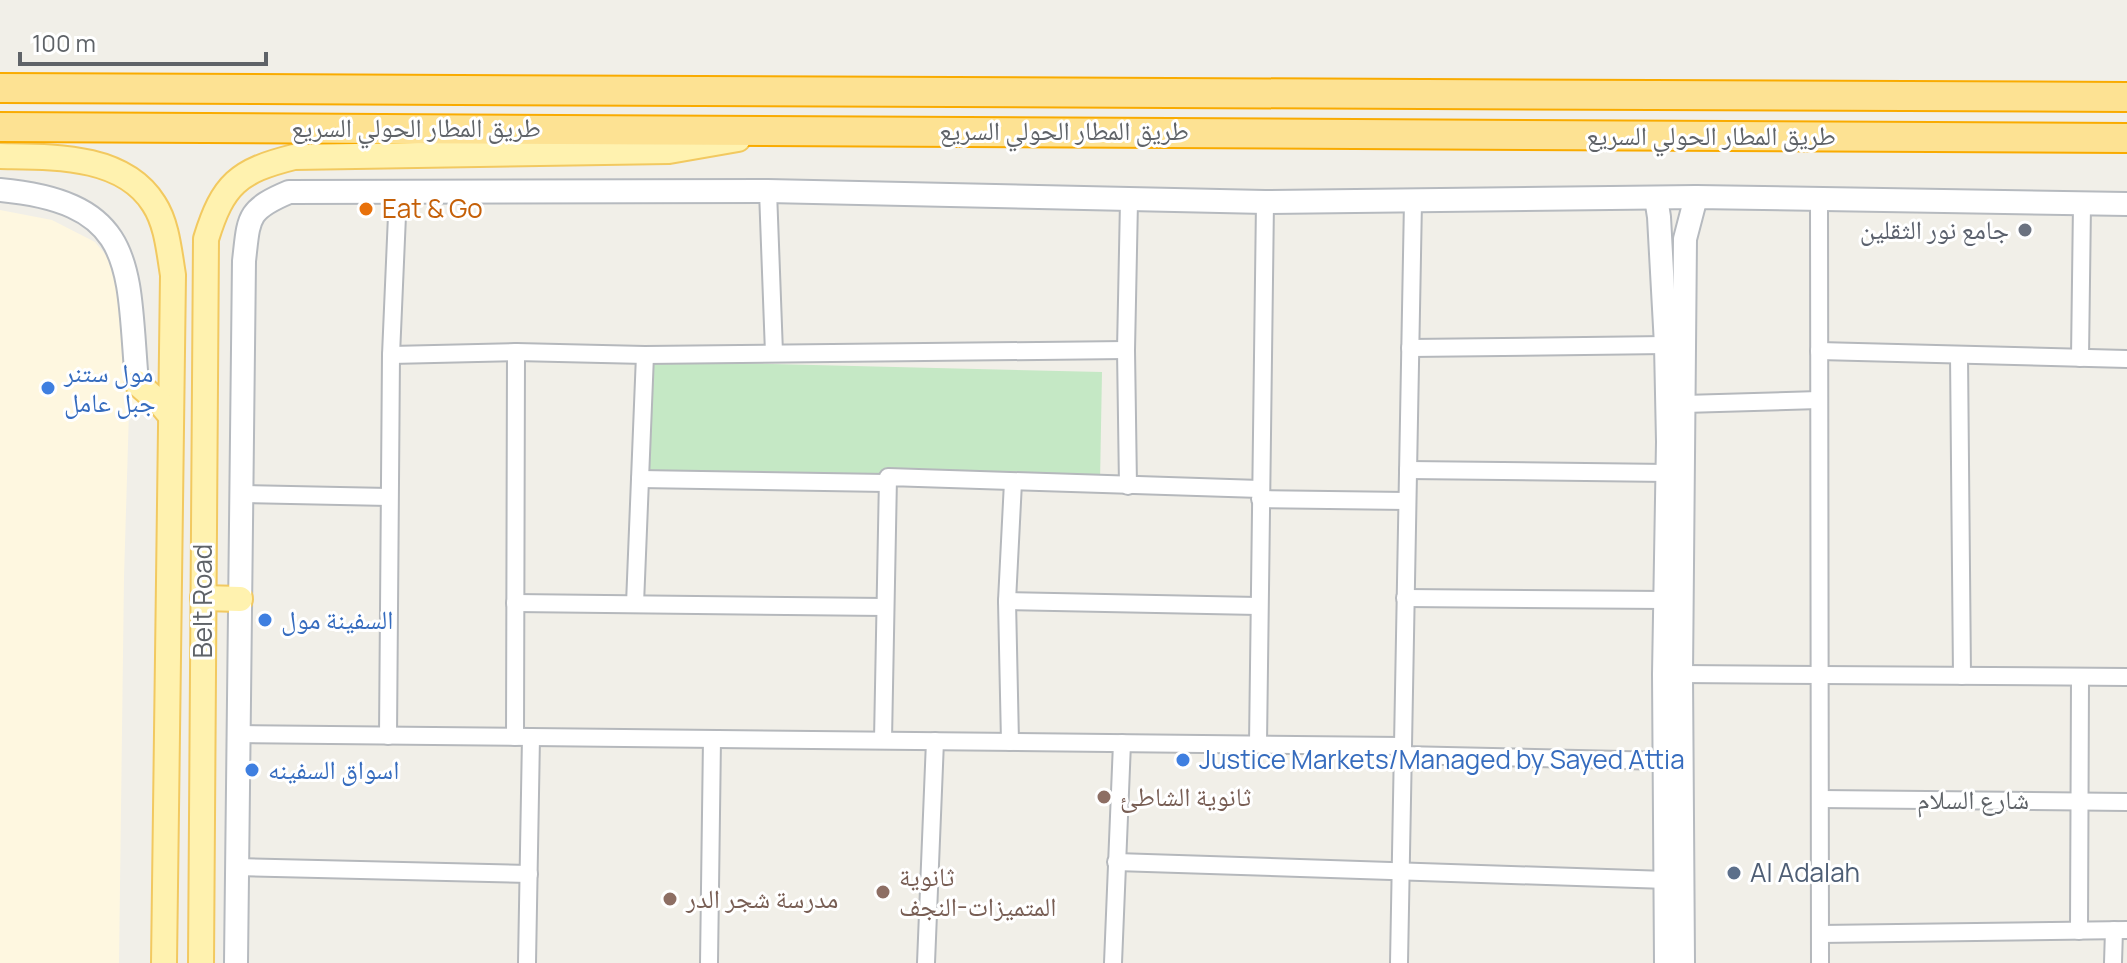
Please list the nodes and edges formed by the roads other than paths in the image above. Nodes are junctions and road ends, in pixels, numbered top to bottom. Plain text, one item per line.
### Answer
1 (0, 88) edge
2 (1623, 95) junction
3 (1678, 95) junction
4 (2127, 97) edge
5 (0, 127) edge
6 (799, 129) junction
7 (1678, 135) junction
8 (1619, 136) junction
9 (2127, 138) edge
10 (0, 156) edge
11 (0, 190) edge
12 (768, 191) junction
13 (398, 192) junction
14 (1696, 197) junction
15 (1656, 198) junction
16 (1129, 201) junction
17 (1413, 201) junction
18 (1819, 201) junction
19 (1265, 202) junction
20 (2082, 204) junction
21 (2127, 204) edge
22 (1685, 239) junction
23 (1661, 241) junction
24 (1666, 345) junction
25 (1410, 348) junction
26 (1126, 350) junction
27 (1819, 351) junction
28 (516, 352) junction
29 (774, 353) junction
30 (391, 355) junction
31 (645, 355) junction
32 (1959, 355) junction
33 (2080, 358) junction
34 (2127, 359) edge
35 (137, 383) joint
36 (1819, 400) junction
37 (1684, 404) junction
38 (171, 416) junction
39 (1676, 442) junction
40 (1408, 470) junction
41 (1668, 473) junction
42 (640, 479) junction
43 (1013, 482) junction
44 (886, 483) junction
45 (1128, 486) junction
46 (241, 494) junction
47 (1260, 494) junction
48 (389, 497) junction
49 (1407, 501) junction
50 (203, 598) junction
51 (1405, 598) junction
52 (240, 599) junction
53 (1665, 600) junction
54 (1007, 601) junction
55 (515, 603) junction
56 (635, 604) junction
57 (1258, 606) junction
58 (885, 607) junction
59 (1681, 674) junction
60 (1819, 675) junction
61 (1962, 676) junction
62 (2080, 677) junction
63 (2127, 677) edge
64 (239, 734) junction
65 (388, 736) junction
66 (523, 737) junction
67 (712, 739) junction
68 (883, 740) junction
69 (935, 741) junction
70 (1010, 742) junction
71 (1122, 743) junction
72 (1258, 744) junction
73 (1402, 751) junction
74 (1665, 761) junction
75 (1820, 799) junction
76 (2081, 801) junction
77 (2127, 802) edge
78 (1116, 862) junction
79 (237, 867) junction
80 (1400, 871) junction
81 (529, 874) junction
82 (1675, 880) junction
83 (2120, 930) edge
84 (2079, 931) junction
85 (1820, 934) junction
86 (164, 963) edge
87 (201, 963) edge
88 (236, 963) edge
89 (527, 963) edge
90 (709, 963) edge
91 (926, 963) edge
92 (1113, 963) edge
93 (1399, 963) edge
94 (1666, 963) edge
95 (1683, 963) edge
96 (1820, 963) edge
97 (2113, 963) edge

1 - 2 highway, طريق المطار الحولي السريع
2 - 3 highway, طريق المطار الحولي السريع
2 - 8 highway
3 - 4 highway, طريق المطار الحولي السريع
3 - 7 highway
5 - 6 highway, طريق المطار الحولي السريع
6 - 8 highway, طريق المطار الحولي السريع
6 - 50 main road, Belt Road
7 - 8 highway, طريق المطار الحولي السريع
7 - 9 highway, طريق المطار الحولي السريع
10 - 38 main road, Belt Road
11 - 35 main road
12 - 13 main road
12 - 16 main road
12 - 29 street
13 - 30 street
13 - 46 main road
14 - 15 main road
14 - 18 main road
14 - 22 main road
15 - 17 main road
15 - 23 main road
16 - 19 main road
16 - 26 street
17 - 19 main road
17 - 25 street
18 - 20 main road
18 - 27 street
19 - 47 street
20 - 21 main road
20 - 33 street
22 - 23 main road
22 - 37 main road
23 - 24 main road
24 - 25 street
24 - 39 main road
25 - 40 street
26 - 29 street
26 - 45 street
27 - 32 street
27 - 36 street
28 - 30 street
28 - 31 street
28 - 55 street
29 - 31 street
30 - 48 street
31 - 42 street
32 - 33 street
32 - 61 street
33 - 34 street
35 - 38 main road
36 - 37 street
36 - 60 street
37 - 39 main road
38 - 86 main road, Belt Road
39 - 41 main road
39 - 59 main road
40 - 41 street
40 - 49 street
41 - 53 main road
42 - 44 street
42 - 56 street
43 - 44 street
43 - 45 street
43 - 54 street
44 - 58 street
45 - 47 street
46 - 48 street
46 - 52 main road
47 - 49 street
47 - 57 street
48 - 65 street
49 - 51 street
50 - 52 main road
50 - 87 main road, Belt Road
51 - 53 street
51 - 73 street
52 - 64 main road
53 - 74 main road
54 - 57 street
54 - 70 street
55 - 56 street
55 - 66 street
56 - 58 street
57 - 72 street
58 - 68 street
59 - 60 street
59 - 82 main road
60 - 61 street
60 - 75 street
61 - 62 street
62 - 63 street
62 - 76 street
64 - 65 street
64 - 79 main road
65 - 66 street
66 - 67 street
66 - 81 street
67 - 68 street
67 - 90 street
68 - 69 street
69 - 70 street
69 - 91 street
70 - 71 street
71 - 72 street
71 - 78 street
72 - 73 street
73 - 74 street
73 - 80 street
74 - 82 main road
75 - 76 street, شارع السلام
75 - 85 street
76 - 77 street, شارع السلام
76 - 84 street
78 - 80 street
78 - 92 street
79 - 81 street
79 - 88 main road
80 - 82 street
80 - 93 street
81 - 89 street
82 - 94 main road
82 - 95 main road
83 - 84 street
83 - 97 street
84 - 85 street
85 - 96 street

